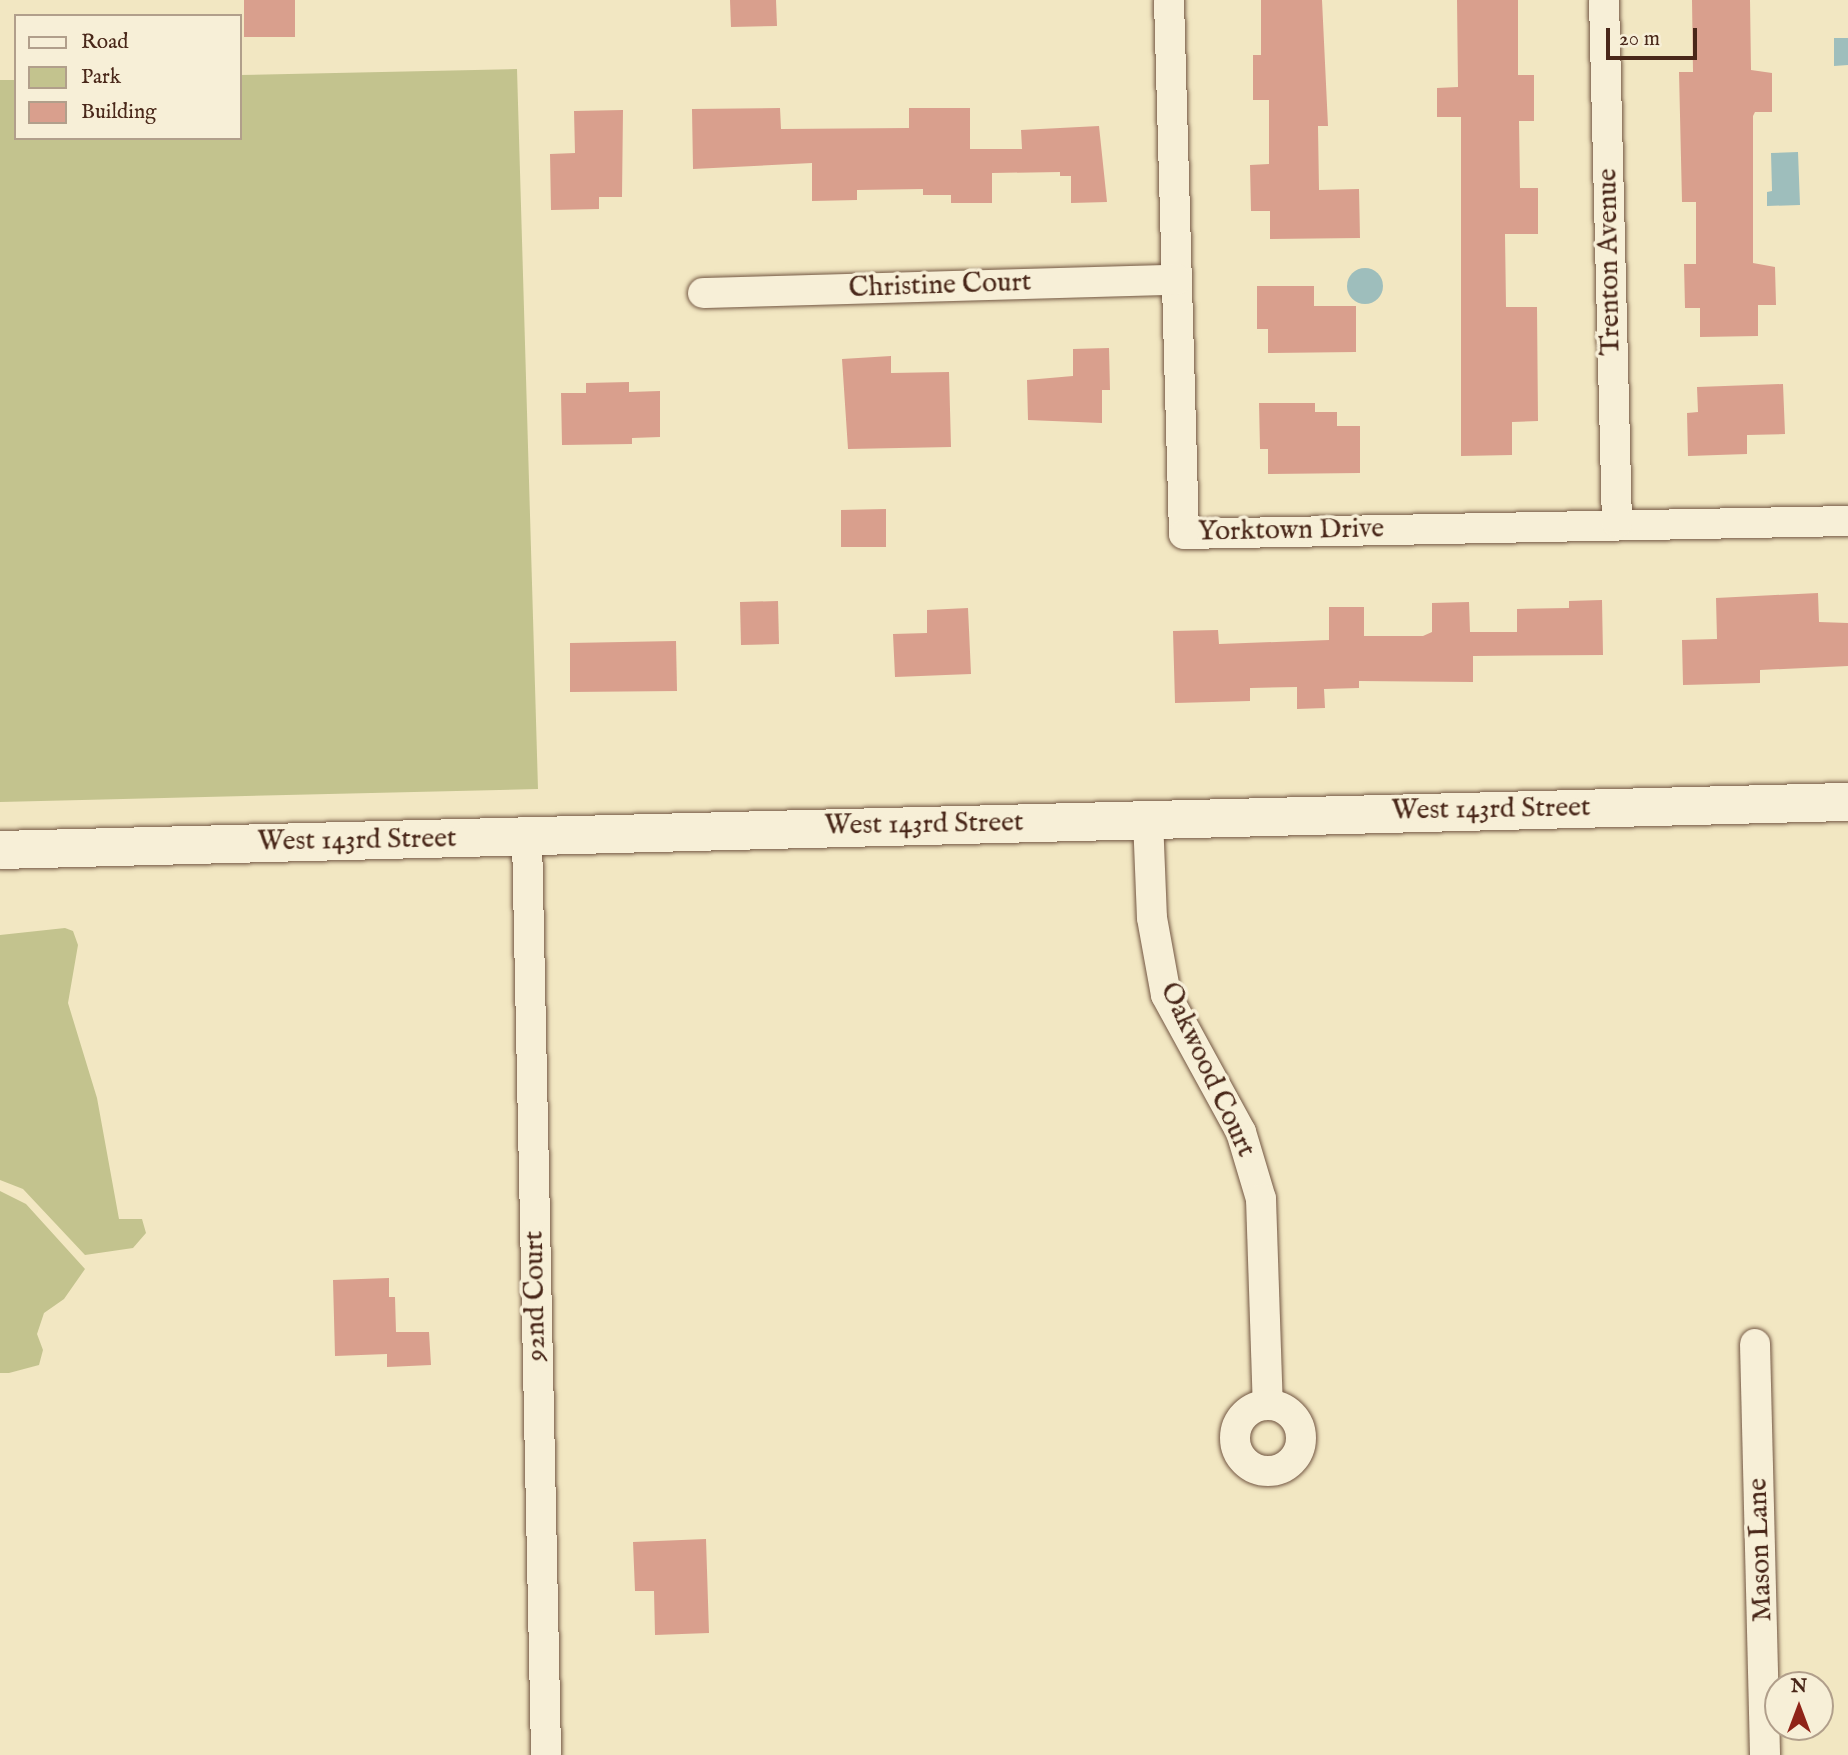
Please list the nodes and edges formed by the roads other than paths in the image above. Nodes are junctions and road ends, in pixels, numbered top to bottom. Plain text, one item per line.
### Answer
1 (1169, 0) edge
2 (1604, 0) edge
3 (1177, 280) junction
4 (703, 293) dead end
5 (1848, 521) edge
6 (1617, 523) junction
7 (1848, 802) edge
8 (1148, 819) junction
9 (527, 837) junction
10 (0, 850) edge
11 (1755, 1344) dead end
12 (1268, 1405) dead end
13 (546, 1755) edge
14 (1765, 1755) edge

1 - 3 street, Yorktown Drive
2 - 6 street, Trenton Avenue
3 - 4 street, Christine Court
3 - 6 street, Yorktown Drive
5 - 6 street, Yorktown Drive
7 - 8 main road, West 143rd Street
8 - 9 main road, West 143rd Street
8 - 12 street, Oakwood Court
9 - 10 main road, West 143rd Street
9 - 13 street, 92nd Court
11 - 14 street, Mason Lane

